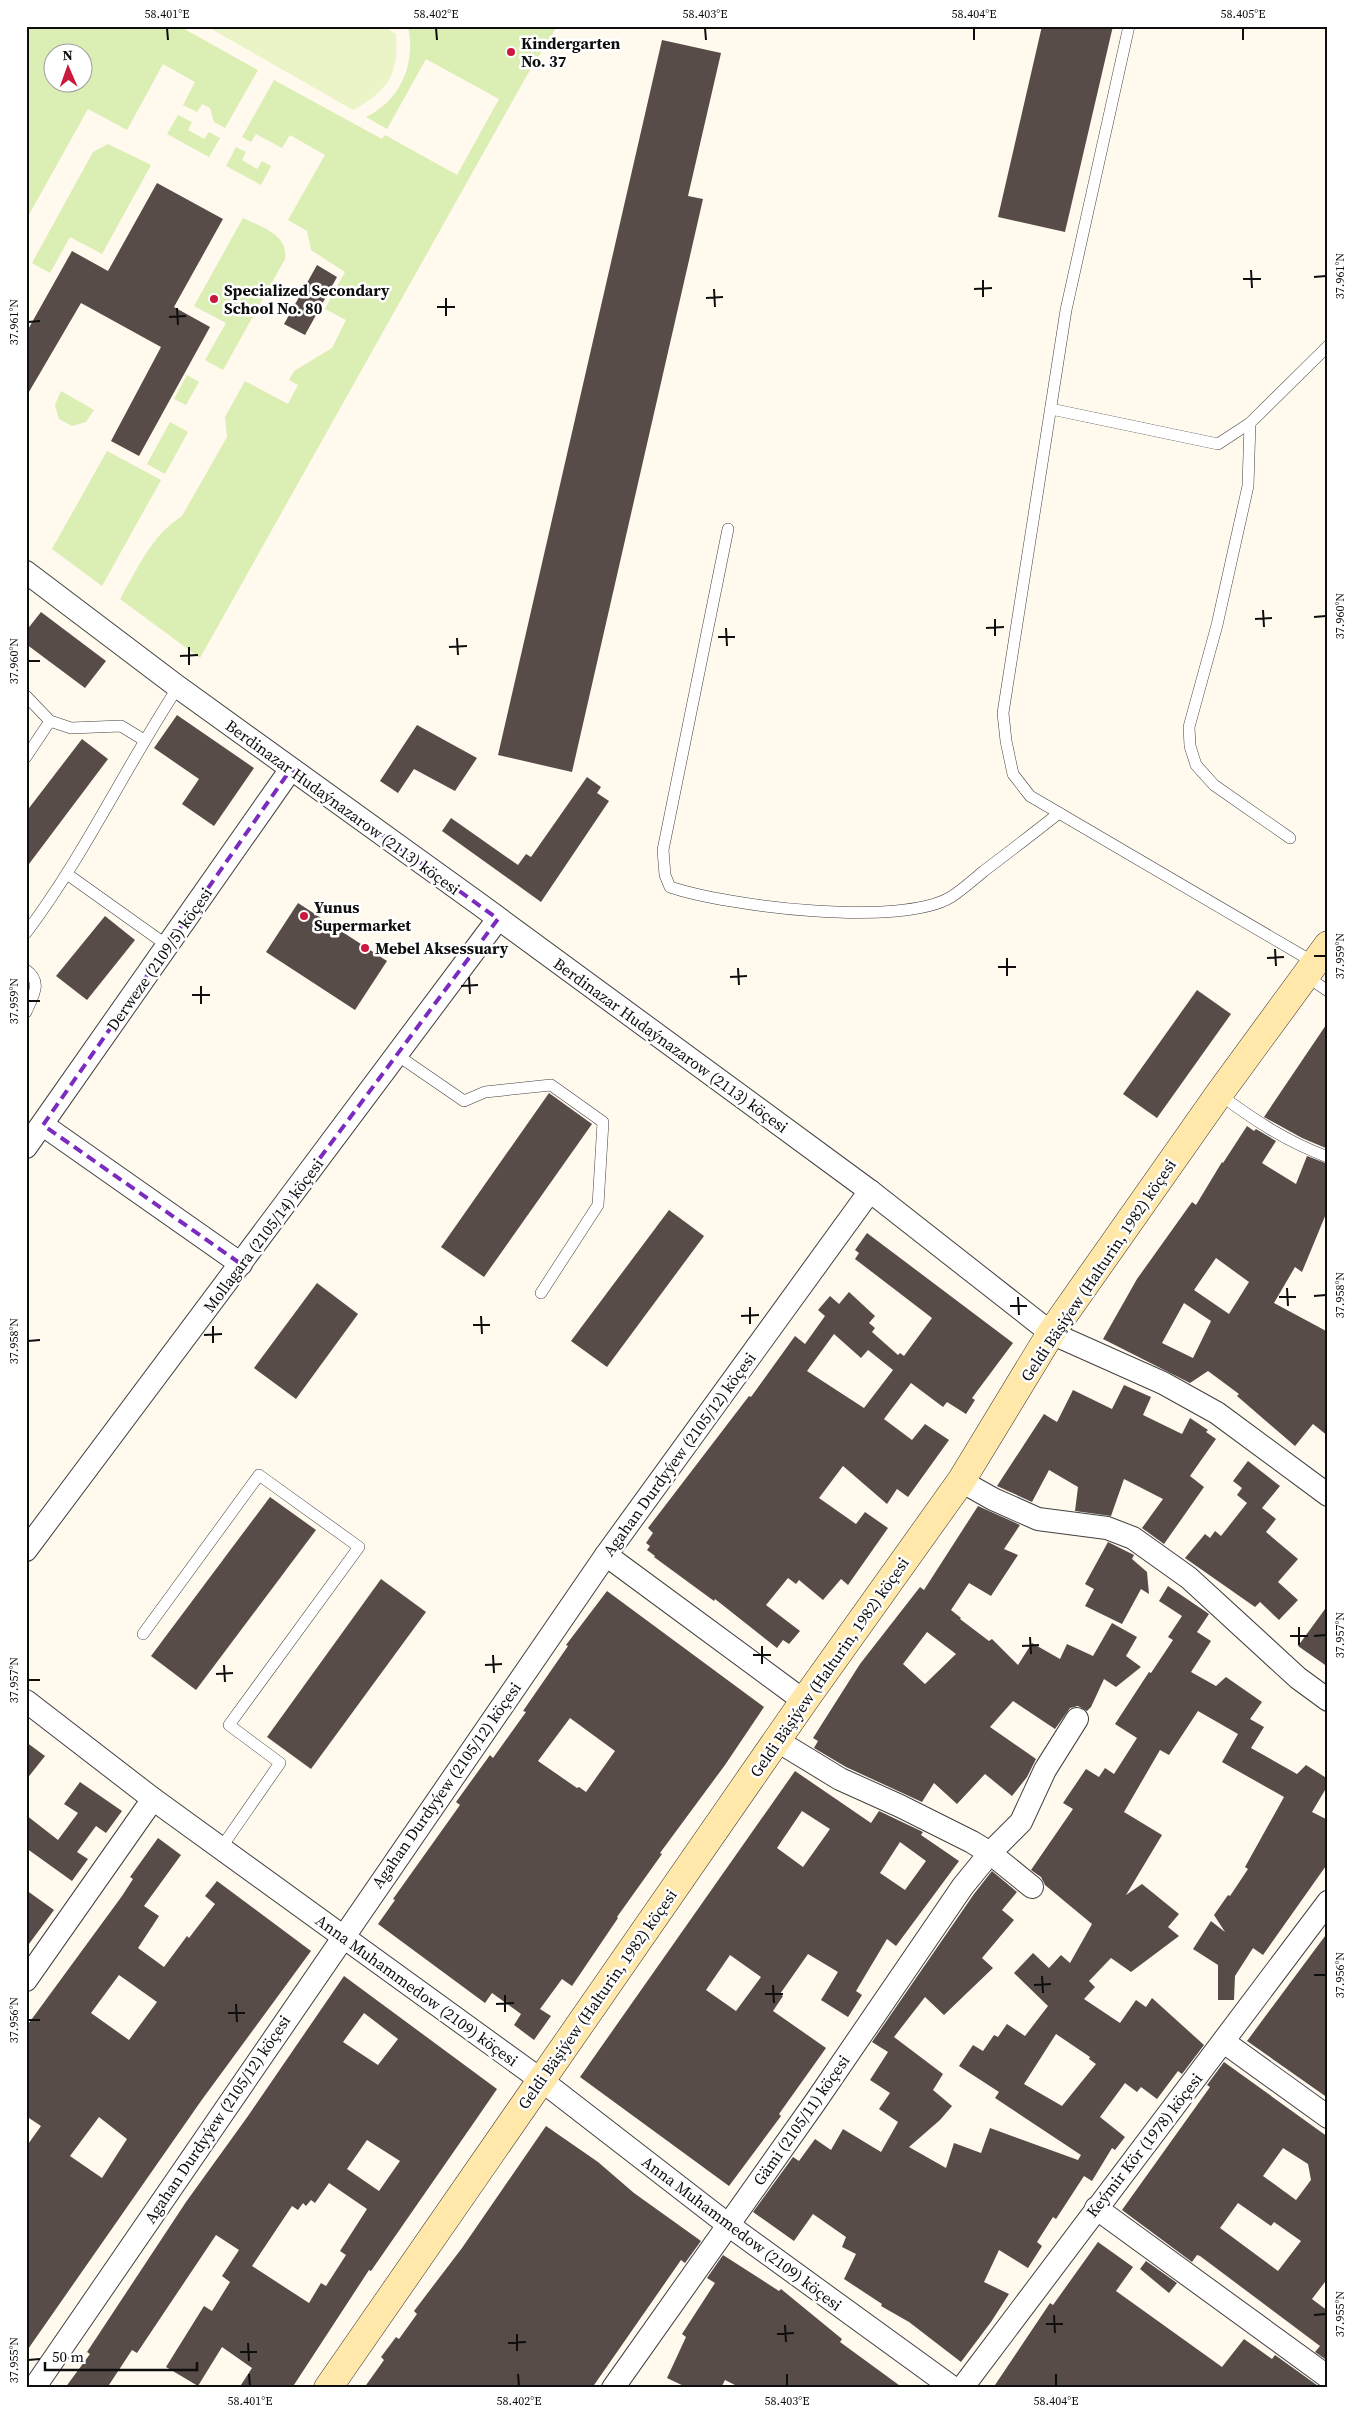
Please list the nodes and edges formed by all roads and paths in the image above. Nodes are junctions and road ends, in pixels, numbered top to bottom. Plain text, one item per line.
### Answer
1 (1129, 26) edge
2 (1328, 346) edge
3 (1051, 409) junction
4 (1250, 423) junction
5 (728, 529) dead end
6 (26, 572) edge
7 (178, 688) junction
8 (26, 696) edge
9 (50, 721) junction
10 (144, 740) junction
11 (26, 757) edge
12 (291, 769) junction
13 (1059, 813) junction
14 (1290, 838) dead end
15 (68, 874) junction
16 (498, 919) junction
17 (26, 933) edge
18 (168, 946) junction
19 (1319, 969) edge
20 (26, 970) edge
21 (26, 1012) edge
22 (397, 1055) junction
23 (1219, 1094) junction
24 (43, 1125) junction
25 (26, 1147) edge
26 (1328, 1157) edge
27 (870, 1191) junction
28 (241, 1264) junction
29 (541, 1293) dead end
30 (1051, 1333) junction
31 (961, 1481) junction
32 (1328, 1495) edge
33 (26, 1550) edge
34 (606, 1555) junction
35 (144, 1634) dead end
36 (1328, 1700) edge
37 (26, 1701) edge
38 (804, 1701) junction
39 (1077, 1719) dead end
40 (776, 1740) junction
41 (153, 1799) junction
42 (221, 1848) junction
43 (990, 1853) junction
44 (1032, 1887) dead end
45 (1328, 1902) edge
46 (342, 1936) junction
47 (26, 1980) edge
48 (1224, 2042) junction
49 (541, 2080) junction
50 (1328, 2117) edge
51 (1096, 2208) junction
52 (727, 2224) junction
53 (1328, 2376) edge
54 (34, 2388) edge
55 (328, 2388) edge
56 (613, 2388) edge
57 (953, 2388) edge
58 (962, 2388) edge

1 - 3 lane
2 - 4 lane
3 - 4 lane
3 - 13 lane
4 - 14 lane
5 - 13 lane
6 - 7 street, Berdinazar Hudaýnazarow (2113) köçesi
7 - 10 lane
7 - 12 street, Berdinazar Hudaýnazarow (2113) köçesi
8 - 9 lane
9 - 10 lane
9 - 11 lane
10 - 15 lane
12 - 16 street, Berdinazar Hudaýnazarow (2113) köçesi
12 - 18 street, Derweze (2109/5) köçesi
13 - 19 lane
15 - 17 lane
15 - 18 lane
16 - 22 street, Mollagara (2105/14) köçesi
16 - 27 street, Berdinazar Hudaýnazarow (2113) köçesi
18 - 24 street, Derweze (2109/5) köçesi
19 - 23 street, Geldi Bäşiýew (Halturin, 1982) köçesi
20 - 21 lane
22 - 28 street, Mollagara (2105/14) köçesi
22 - 29 lane
23 - 26 lane
23 - 30 street, Geldi Bäşiýew (Halturin, 1982) köçesi
24 - 25 street, Derweze (2109/5) köçesi
24 - 28 street
27 - 30 street, Berdinazar Hudaýnazarow (2113) köçesi
27 - 34 street, Agahan Durdyýew (2105/12) köçesi
28 - 33 street, Mollagara (2105/14) köçesi
30 - 31 street, Geldi Bäşiýew (Halturin, 1982) köçesi
30 - 32 street, Berdinazar Hudaýnazarow (2113) köçesi
31 - 36 street
31 - 38 street, Geldi Bäşiýew (Halturin, 1982) köçesi
34 - 38 street
34 - 46 street, Agahan Durdyýew (2105/12) köçesi
35 - 42 lane
37 - 41 street, Anna Muhammedow (2109) köçesi
38 - 40 street, Geldi Bäşiýew (Halturin, 1982) köçesi
39 - 43 street, Gämi (2105/11) köçesi
40 - 43 street
40 - 49 street, Geldi Bäşiýew (Halturin, 1982) köçesi
41 - 42 street, Anna Muhammedow (2109) köçesi
41 - 47 street
42 - 46 street, Anna Muhammedow (2109) köçesi
43 - 44 street
43 - 52 street, Gämi (2105/11) köçesi
45 - 48 street, Keýmir Kör (1978) köçesi
46 - 49 street, Anna Muhammedow (2109) köçesi
46 - 54 street, Agahan Durdyýew (2105/12) köçesi
48 - 50 street
48 - 51 street, Keýmir Kör (1978) köçesi
49 - 52 street, Anna Muhammedow (2109) köçesi
49 - 55 street, Geldi Bäşiýew (Halturin, 1982) köçesi
51 - 53 street
51 - 58 street, Keýmir Kör (1978) köçesi
52 - 56 street, Gämi (2105/11) köçesi
52 - 57 street, Anna Muhammedow (2109) köçesi

